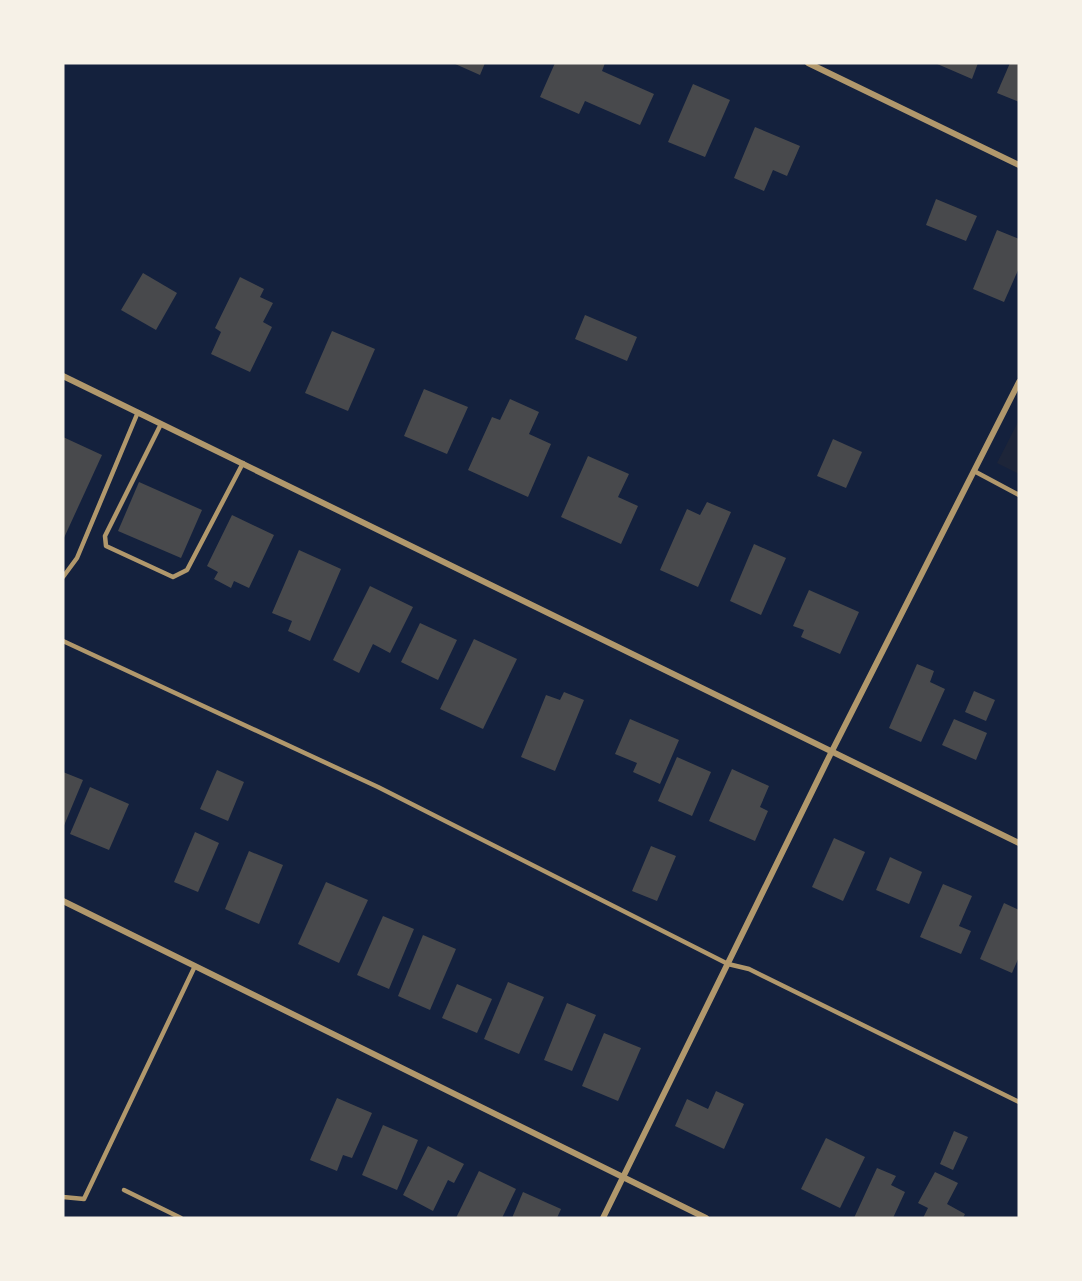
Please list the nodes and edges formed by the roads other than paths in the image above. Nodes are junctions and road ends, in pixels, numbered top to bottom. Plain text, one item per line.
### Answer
1 (808, 63) edge
2 (1019, 165) edge
3 (63, 376) edge
4 (1019, 382) edge
5 (138, 412) junction
6 (161, 424) junction
7 (243, 463) junction
8 (974, 471) junction
9 (1019, 495) edge
10 (63, 577) edge
11 (63, 640) edge
12 (831, 753) junction
13 (1019, 843) edge
14 (63, 901) edge
15 (728, 964) junction
16 (195, 966) junction
17 (1019, 1102) edge
18 (623, 1178) junction
19 (124, 1190) dead end
20 (63, 1197) edge
21 (181, 1218) edge
22 (603, 1218) edge
23 (706, 1218) edge

1 - 2 street
3 - 5 street
4 - 8 street
5 - 6 street
5 - 10 lane
6 - 7 street
6 - 7 lane
7 - 12 street
8 - 9 lane
8 - 12 street
11 - 15 lane
12 - 13 street
12 - 15 street
14 - 16 street
15 - 17 lane
15 - 18 street
16 - 18 street
16 - 20 lane
18 - 22 street
18 - 23 street
19 - 21 lane

